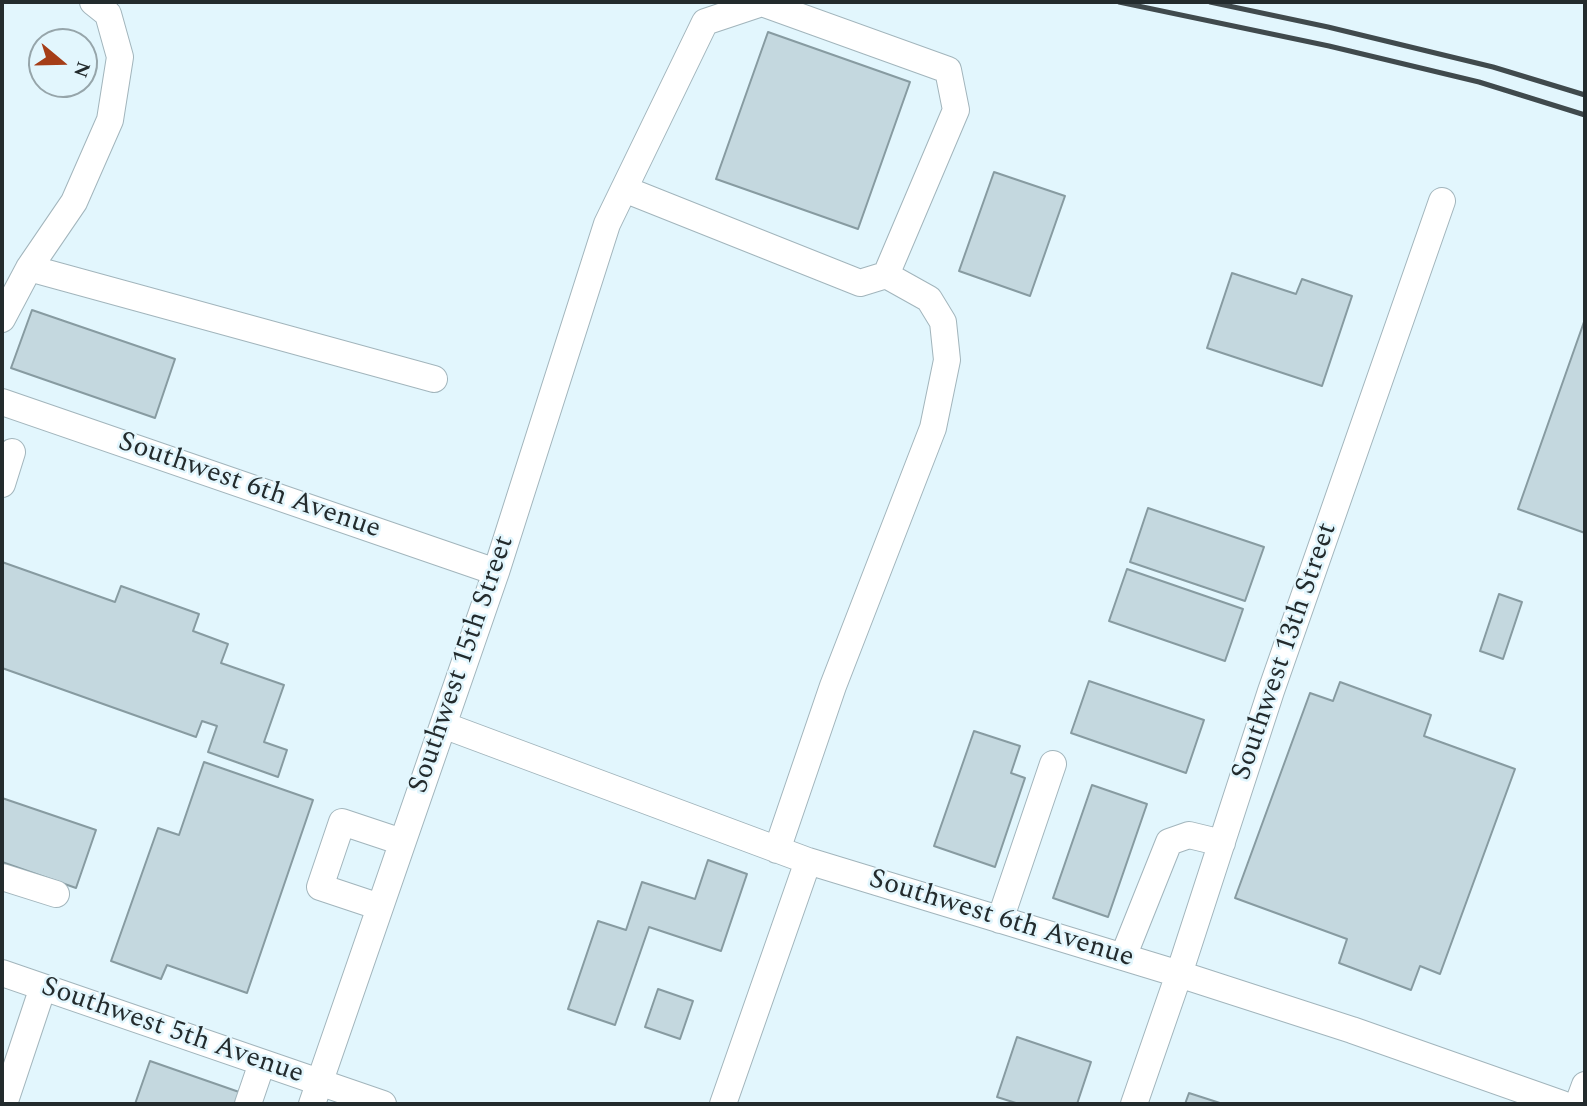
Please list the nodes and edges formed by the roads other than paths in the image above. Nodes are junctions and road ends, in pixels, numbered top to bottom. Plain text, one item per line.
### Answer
1 (93, 2) edge
2 (624, 188) junction
3 (1442, 201) dead end
4 (29, 268) junction
5 (886, 275) junction
6 (2, 319) edge
7 (434, 379) dead end
8 (2, 402) edge
9 (12, 452) dead end
10 (2, 484) edge
11 (495, 572) junction
12 (443, 725) junction
13 (1052, 764) dead end
14 (402, 842) junction
15 (1222, 843) junction
16 (777, 850) junction
17 (808, 861) junction
18 (2, 877) edge
19 (56, 894) dead end
20 (380, 908) junction
21 (1000, 920) junction
22 (1123, 957) junction
23 (2, 973) edge
24 (1179, 974) junction
25 (43, 987) junction
26 (262, 1063) junction
27 (1585, 1085) edge
28 (316, 1093) edge
29 (1516, 1096) edge
30 (4, 1104) edge
31 (248, 1104) edge
32 (383, 1104) edge
33 (723, 1104) edge
34 (1134, 1104) edge
35 (1562, 1104) edge
36 (1578, 1104) edge

1 - 4 street
2 - 5 street
2 - 5 street, Southwest 15th Street
2 - 11 street, Southwest 15th Street
3 - 15 street, Southwest 13th Street
4 - 6 street
4 - 7 street
5 - 16 street
8 - 11 street, Southwest 6th Avenue
9 - 10 street
11 - 12 street, Southwest 15th Street
12 - 14 street, Southwest 15th Street
12 - 16 street, Southwest 6th Avenue
13 - 21 street
14 - 20 street, Southwest 15th Street
14 - 20 street
15 - 22 street
15 - 24 street, Southwest 13th Street
16 - 17 street, Southwest 6th Avenue
17 - 21 street, Southwest 6th Avenue
17 - 33 street
18 - 19 street
20 - 28 street, Southwest 15th Street
21 - 22 street, Southwest 6th Avenue
22 - 24 street, Southwest 6th Avenue
23 - 25 street, Southwest 5th Avenue
24 - 29 street, Southwest 6th Avenue
24 - 34 street, Southwest 13th Street
25 - 26 street, Southwest 5th Avenue
25 - 30 street
26 - 28 street, Southwest 5th Avenue
26 - 31 street
27 - 36 street
28 - 32 street, Southwest 5th Avenue
29 - 35 street, Southwest 6th Avenue

